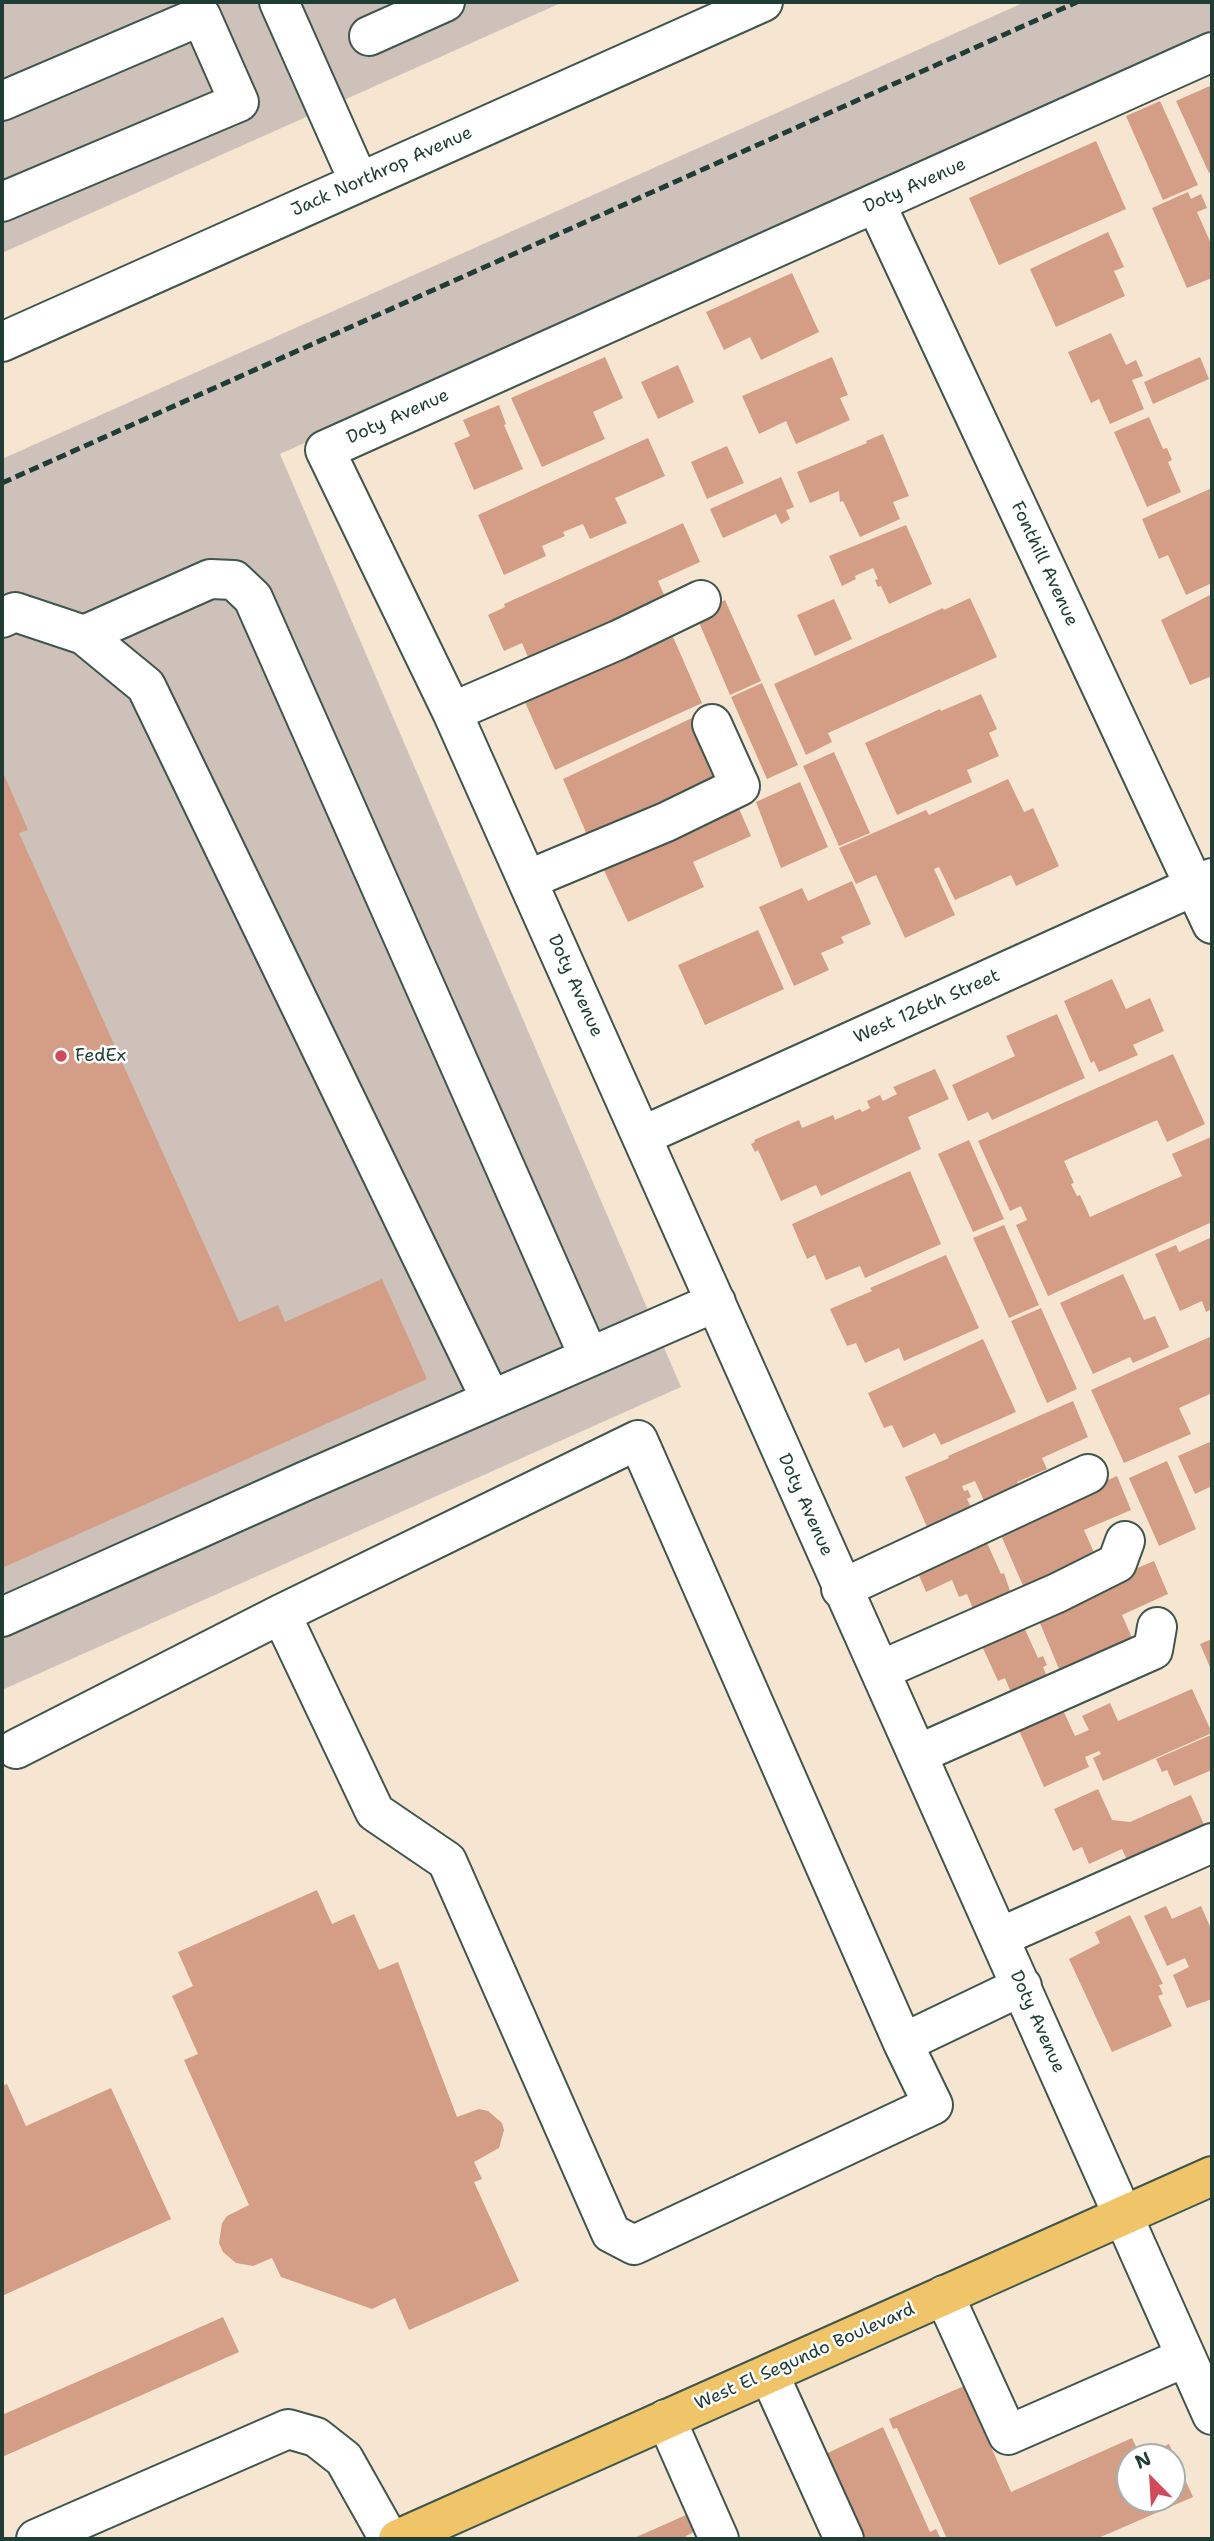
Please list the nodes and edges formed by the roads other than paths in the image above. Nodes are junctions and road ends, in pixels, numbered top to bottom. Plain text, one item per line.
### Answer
1 (279, 2) edge
2 (445, 2) edge
3 (763, 2) edge
4 (369, 36) dead end
5 (1212, 52) edge
6 (2, 101) edge
7 (359, 182) junction
8 (2, 202) edge
9 (876, 204) junction
10 (2, 342) edge
11 (701, 600) dead end
12 (2, 618) edge
13 (84, 635) junction
14 (452, 712) junction
15 (712, 724) dead end
16 (527, 880) junction
17 (1204, 882) edge
18 (1212, 924) edge
19 (642, 1136) junction
20 (716, 1302) junction
21 (589, 1357) junction
22 (491, 1400) junction
23 (1088, 1474) dead end
24 (1125, 1541) dead end
25 (841, 1588) junction
26 (281, 1614) junction
27 (2, 1617) edge
28 (1157, 1627) dead end
29 (881, 1670) junction
30 (16, 1749) dead end
31 (918, 1754) junction
32 (1212, 1843) edge
33 (999, 1937) junction
34 (1021, 1986) junction
35 (903, 2043) junction
36 (1212, 2176) edge
37 (1124, 2216) junction
38 (944, 2295) junction
39 (1186, 2357) junction
40 (769, 2374) junction
41 (1212, 2415) edge
42 (666, 2419) junction
43 (36, 2539) edge
44 (389, 2539) edge
45 (398, 2539) edge
46 (719, 2539) edge
47 (844, 2539) edge

1 - 7 street
2 - 4 street
3 - 7 street, Jack Northrop Avenue
5 - 9 street, Doty Avenue
6 - 8 street
7 - 10 street, Jack Northrop Avenue
9 - 14 street, Doty Avenue
9 - 17 street, Fonthill Avenue
11 - 14 street
12 - 13 street
13 - 21 street
13 - 22 street
14 - 16 street, Doty Avenue
15 - 16 street
16 - 19 street, Doty Avenue
17 - 18 street, Fonthill Avenue
17 - 19 street, West 126th Street
19 - 20 street, Doty Avenue
20 - 21 street
20 - 25 street, Doty Avenue
21 - 22 street
22 - 27 street
23 - 25 street
24 - 29 street
25 - 29 street, Doty Avenue
26 - 30 street
26 - 35 street
26 - 35 street
28 - 31 street
29 - 31 street, Doty Avenue
31 - 33 street, Doty Avenue
32 - 33 street
33 - 34 street, Doty Avenue
34 - 35 street
34 - 37 street, Doty Avenue
36 - 37 main road, West El Segundo Boulevard
37 - 38 main road, West El Segundo Boulevard
37 - 39 street, Doty Avenue
38 - 39 street
38 - 40 main road, West El Segundo Boulevard
39 - 41 street, Doty Avenue
40 - 42 main road, West El Segundo Boulevard
40 - 47 street
42 - 45 main road, West El Segundo Boulevard
42 - 46 street
43 - 44 street

